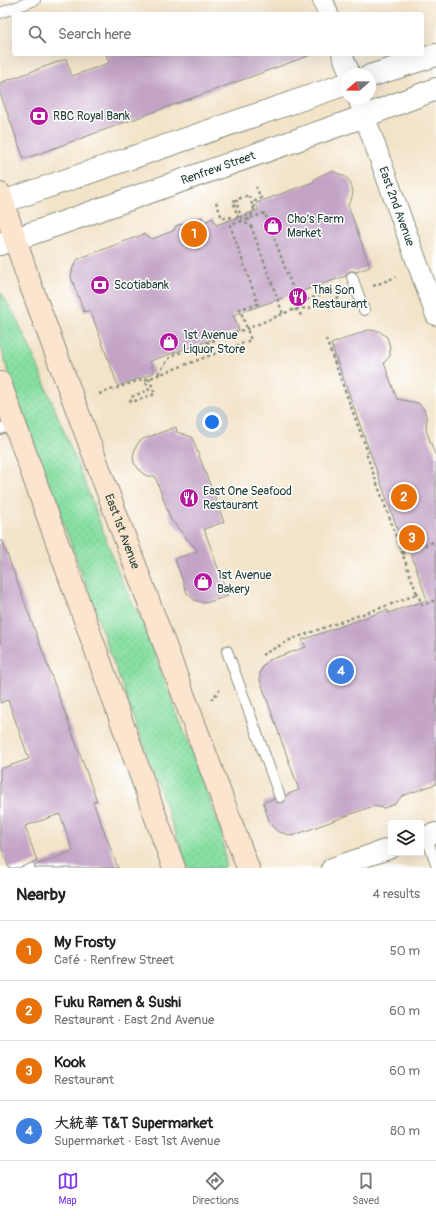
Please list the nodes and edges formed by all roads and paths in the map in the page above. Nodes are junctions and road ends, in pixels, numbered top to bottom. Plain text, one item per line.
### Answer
1 (35, 0) edge
2 (323, 0) edge
3 (327, 12) edge
4 (0, 13) edge
5 (436, 55) edge
6 (343, 56) edge
7 (348, 68) edge
8 (376, 74) edge
9 (340, 86) edge
10 (436, 89) edge
11 (362, 107) edge
12 (256, 187) dead end
13 (1, 199) edge
14 (216, 202) dead end
15 (253, 212) junction
16 (240, 220) junction
17 (248, 220) junction
18 (251, 226) junction
19 (7, 241) edge
20 (256, 243) dead end
21 (352, 277) dead end
22 (431, 284) edge
23 (332, 291) dead end
24 (295, 309) dead end
25 (364, 310) dead end
26 (436, 315) edge
27 (303, 317) dead end
28 (326, 339) dead end
29 (148, 378) junction
30 (0, 383) edge
31 (99, 394) dead end
32 (7, 426) edge
33 (366, 453) dead end
34 (436, 541) edge
35 (402, 554) junction
36 (436, 600) edge
37 (227, 651) dead end
38 (262, 655) dead end
39 (220, 690) dead end
40 (210, 700) dead end
41 (280, 797) dead end
42 (428, 836) edge
43 (388, 849) edge
44 (436, 864) edge
45 (174, 868) edge
46 (248, 868) edge
47 (332, 868) edge

1 - 4 lane
2 - 3 street
5 - 8 street
6 - 7 street
9 - 13 street
10 - 11 street, Renfrew Street
11 - 19 street, Renfrew Street
11 - 22 street, East 2nd Avenue
12 - 15 path
13 - 19 main road, East 1st Avenue
14 - 16 path
15 - 16 path
15 - 18 path
16 - 17 path
16 - 17 path
16 - 18 path
16 - 29 path
17 - 18 path
17 - 20 path
17 - 23 path
18 - 29 path
19 - 46 main road, East 1st Avenue
21 - 25 lane
22 - 26 street, East 2nd Avenue
24 - 27 path
28 - 36 path
29 - 31 path
30 - 32 main road
32 - 45 main road
33 - 35 path
34 - 35 path
35 - 38 path
37 - 41 lane
39 - 40 path
42 - 44 lane
43 - 47 street

